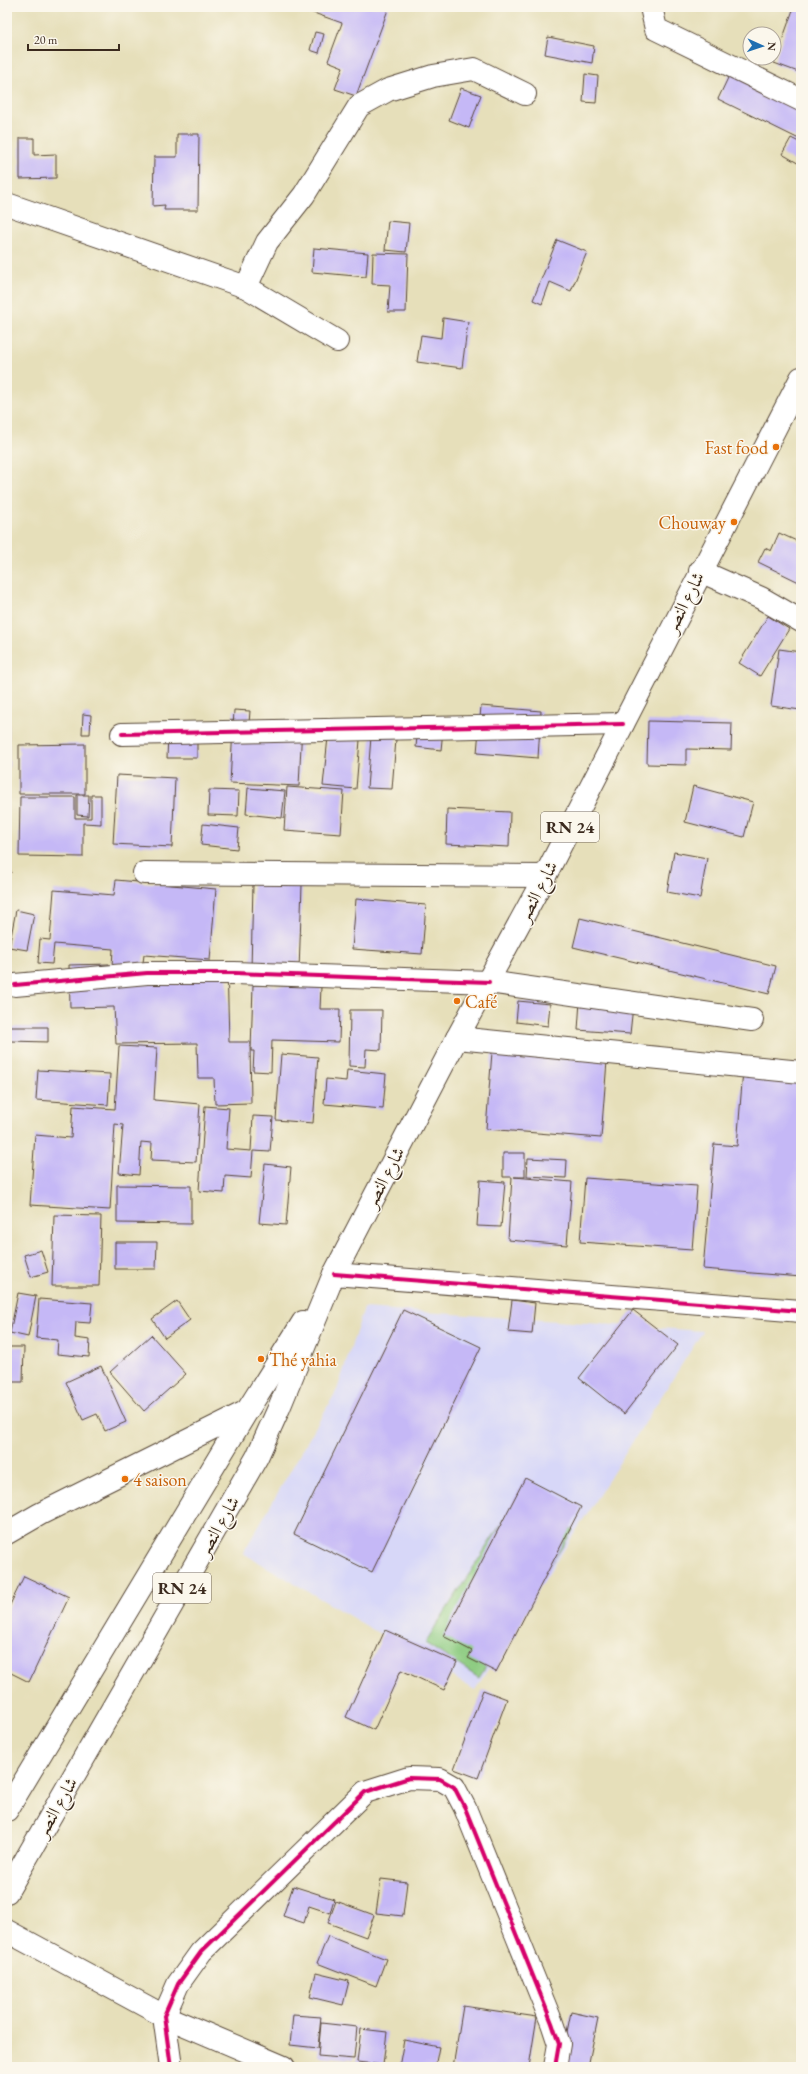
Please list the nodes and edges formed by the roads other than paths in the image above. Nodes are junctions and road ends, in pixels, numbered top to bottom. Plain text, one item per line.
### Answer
1 (651, 7) edge
2 (525, 94) dead end
3 (801, 100) edge
4 (7, 204) edge
5 (246, 287) junction
6 (337, 341) dead end
7 (801, 378) edge
8 (700, 572) junction
9 (801, 621) edge
10 (622, 724) junction
11 (122, 734) dead end
12 (144, 873) dead end
13 (545, 876) junction
14 (489, 982) junction
15 (15, 985) dead end
16 (752, 1020) dead end
17 (457, 1038) junction
18 (801, 1072) edge
19 (334, 1274) junction
20 (801, 1311) edge
21 (247, 1411) junction
22 (7, 1533) edge
23 (7, 1810) edge
24 (7, 1892) edge
25 (7, 1931) edge
26 (164, 2016) junction
27 (171, 2067) edge
28 (284, 2067) edge
29 (555, 2067) edge

1 - 3 street
2 - 5 street
4 - 5 street
5 - 6 street
7 - 8 street, شارع النصر / RN 24
8 - 9 street
8 - 10 street, شارع النصر / RN 24
10 - 11 street
10 - 13 street, شارع النصر / RN 24
12 - 13 street
13 - 14 street, شارع النصر / RN 24
14 - 15 street
14 - 16 street
14 - 17 street, شارع النصر / RN 24
17 - 18 street
17 - 19 street, شارع النصر / RN 24
19 - 20 street
19 - 21 street, شارع النصر / RN 24
19 - 24 street, شارع النصر / RN 24
21 - 22 street
21 - 23 street, شارع النصر / RN 24
25 - 26 street
26 - 27 street
26 - 28 street
26 - 29 street

